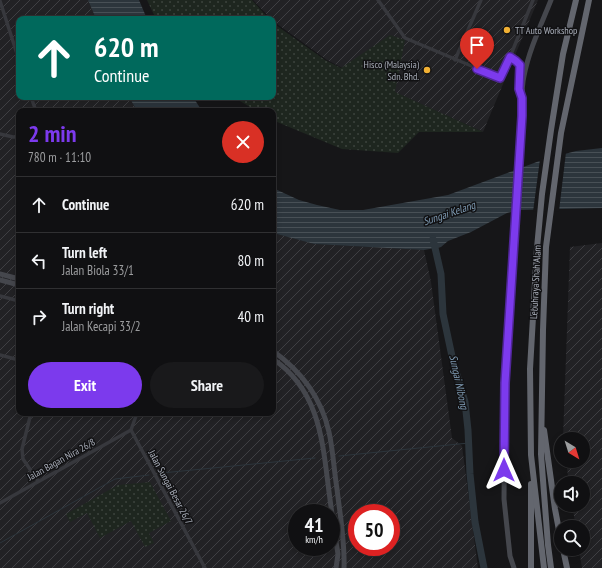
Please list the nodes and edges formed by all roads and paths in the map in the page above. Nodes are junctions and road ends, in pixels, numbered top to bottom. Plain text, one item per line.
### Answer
1 (378, 0) edge
2 (481, 0) edge
3 (533, 0) edge
4 (551, 0) edge
5 (576, 0) edge
6 (589, 0) edge
7 (0, 1) edge
8 (16, 51) edge
9 (510, 57) junction
10 (455, 60) junction
11 (522, 98) junction
12 (0, 134) edge
13 (16, 137) edge
14 (0, 274) edge
15 (16, 278) edge
16 (0, 280) edge
17 (16, 284) edge
18 (0, 296) edge
19 (16, 300) edge
20 (276, 353) edge
21 (0, 356) edge
22 (16, 359) edge
23 (276, 361) edge
24 (541, 411) junction
25 (30, 416) edge
26 (136, 416) edge
27 (131, 430) junction
28 (531, 455) junction
29 (38, 481) junction
30 (0, 503) edge
31 (556, 520) edge
32 (564, 556) edge
33 (205, 568) edge
34 (336, 568) edge
35 (344, 568) edge
36 (514, 568) edge
37 (531, 568) edge
38 (544, 568) edge
39 (551, 568) edge
40 (567, 568) edge

1 - 10 street
2 - 10 street
3 - 9 street
4 - 11 main road
5 - 28 highway, Lebuhraya Shah Alam
6 - 24 highway, Lebuhraya Shah Alam
7 - 8 street
9 - 10 street
9 - 11 street
11 - 36 main road
12 - 13 street
14 - 15 main road
16 - 17 main road
18 - 19 street
20 - 35 main road
21 - 22 street
23 - 34 main road
24 - 31 highway
24 - 39 highway, Lebuhraya Shah Alam
25 - 29 street
26 - 27 street
27 - 29 street, Jalan Bagan Nira 26/8
27 - 33 street, Jalan Sungai Besar 26/7
28 - 37 highway
28 - 38 highway, Lebuhraya Shah Alam
29 - 30 street, Jalan Bagan Nira 26/8
32 - 40 highway

